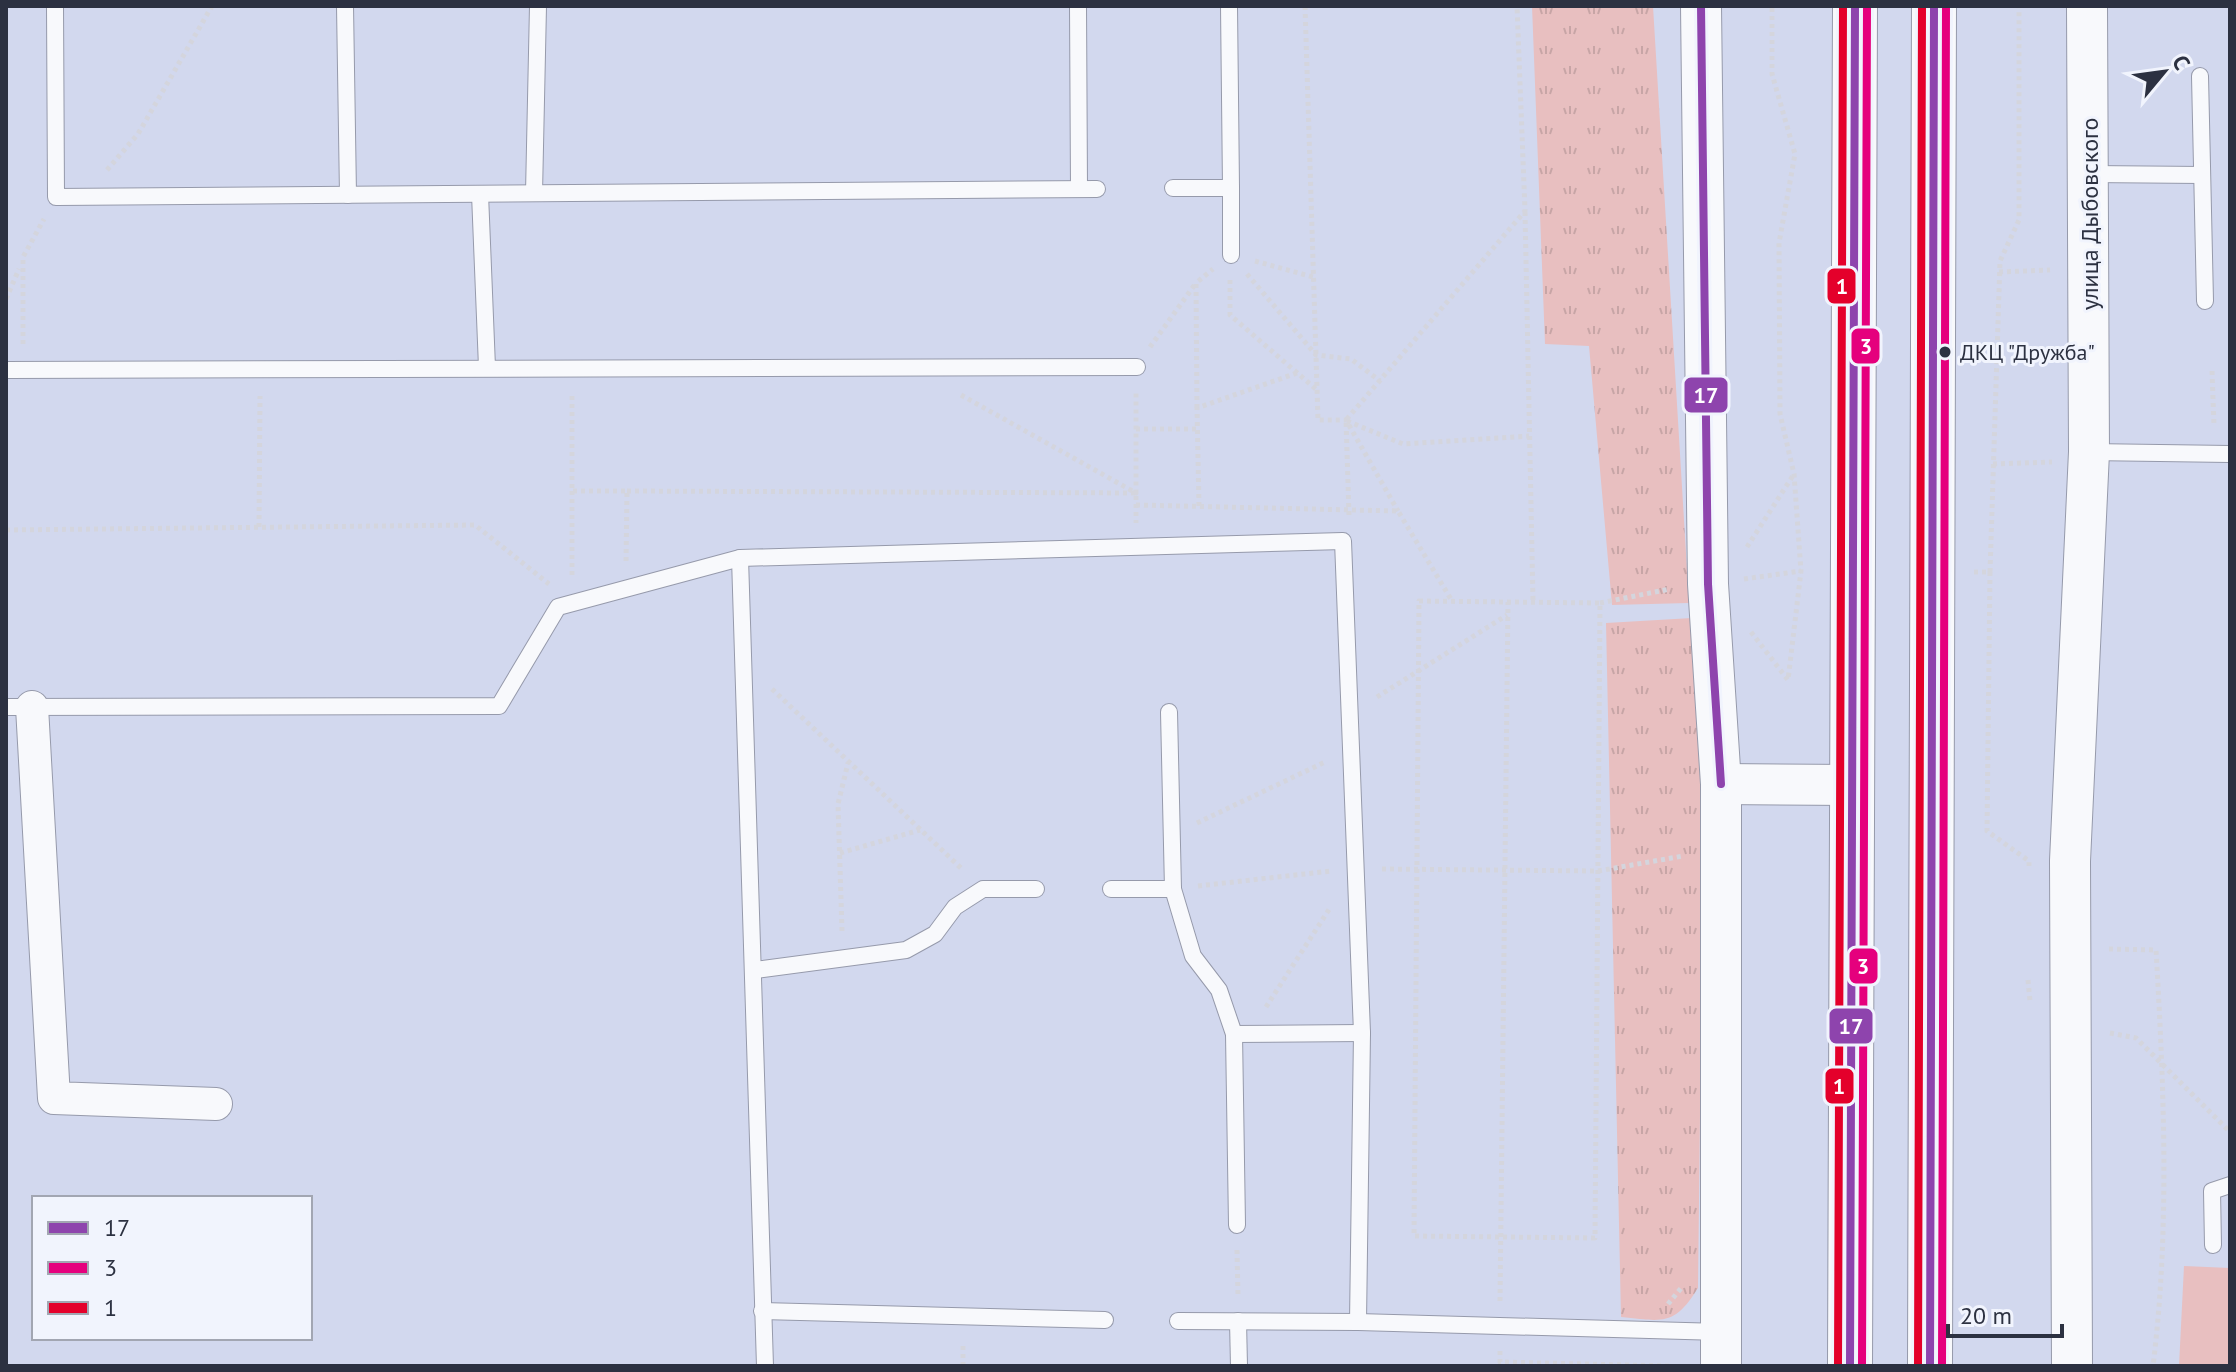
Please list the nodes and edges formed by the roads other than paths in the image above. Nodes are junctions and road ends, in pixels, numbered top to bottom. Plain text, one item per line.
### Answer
1 (55, 6) edge
2 (345, 6) edge
3 (538, 6) edge
4 (1078, 6) edge
5 (1229, 6) edge
6 (1701, 6) edge
7 (1855, 6) edge
8 (1934, 6) edge
9 (2087, 6) edge
10 (2200, 76) dead end
11 (2090, 174) junction
12 (2202, 175) junction
13 (1173, 188) dead end
14 (1231, 188) junction
15 (1079, 189) junction
16 (1097, 189) dead end
17 (534, 193) junction
18 (480, 194) junction
19 (348, 195) junction
20 (1231, 255) road end
21 (2205, 301) dead end
22 (487, 367) junction
23 (1137, 367) road end
24 (15, 370) edge
25 (2223, 454) edge
26 (2075, 457) junction
27 (740, 558) junction
28 (19, 707) edge
29 (1169, 712) dead end
30 (1721, 784) junction
31 (1852, 785) junction
32 (1036, 889) dead end
33 (1111, 889) dead end
34 (1173, 889) junction
35 (755, 970) junction
36 (1362, 1033) junction
37 (1242, 1034) junction
38 (216, 1104) dead end
39 (2230, 1185) edge
40 (1237, 1225) road end
41 (2213, 1245) dead end
42 (762, 1311) junction
43 (1105, 1320) dead end
44 (1178, 1321) dead end
45 (1238, 1321) junction
46 (1358, 1322) junction
47 (1722, 1349) edge
48 (765, 1366) edge
49 (1239, 1366) edge
50 (1850, 1366) edge
51 (1930, 1366) edge
52 (2072, 1366) edge

1 - 19 lane
2 - 19 lane
3 - 17 lane
4 - 15 lane
5 - 14 lane
6 - 30 street
7 - 31 main road
8 - 51 main road
9 - 11 street, улица Дыбовского
10 - 12 lane
11 - 12 lane
11 - 26 street, улица Дыбовского
12 - 21 lane
13 - 14 lane
14 - 20 lane
15 - 16 lane
15 - 17 lane
17 - 18 lane
18 - 19 lane
18 - 22 lane
22 - 23 lane
22 - 24 lane
25 - 26 lane
26 - 52 street, улица Дыбовского
27 - 28 lane
27 - 35 lane
27 - 36 lane
28 - 38 street
29 - 34 lane
30 - 31 street
30 - 47 street
31 - 50 main road
32 - 35 lane
33 - 34 lane
34 - 37 lane
35 - 42 lane
36 - 37 lane
36 - 46 lane
37 - 40 lane
39 - 41 lane
42 - 43 lane
42 - 48 lane
44 - 45 lane
45 - 46 lane
45 - 49 lane
46 - 47 lane

